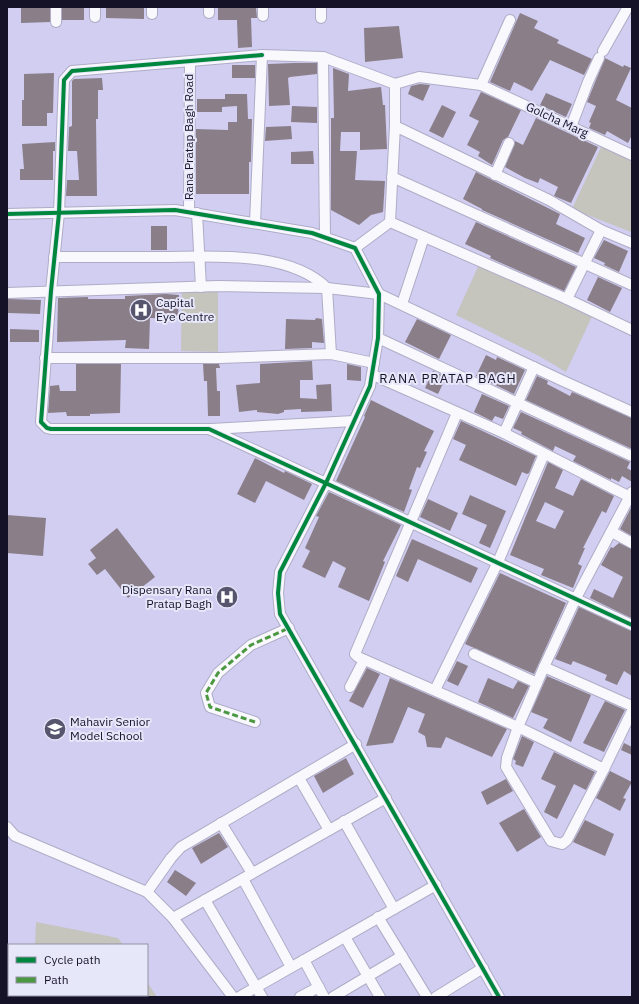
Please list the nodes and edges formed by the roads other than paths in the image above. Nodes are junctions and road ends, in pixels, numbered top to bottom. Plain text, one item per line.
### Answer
1 (56, 7) edge
2 (321, 7) edge
3 (628, 7) edge
4 (321, 18) dead end
5 (510, 20) dead end
6 (56, 22) dead end
7 (262, 55) junction
8 (323, 57) junction
9 (190, 62) junction
10 (395, 84) junction
11 (481, 85) junction
12 (395, 126) junction
13 (572, 127) junction
14 (509, 143) dead end
15 (631, 153) edge
16 (495, 175) junction
17 (392, 177) junction
18 (59, 213) junction
19 (193, 213) junction
20 (7, 214) edge
21 (390, 222) junction
22 (255, 223) junction
23 (601, 230) junction
24 (325, 237) junction
25 (424, 237) junction
26 (632, 242) edge
27 (355, 248) junction
28 (54, 256) junction
29 (200, 257) junction
30 (584, 263) junction
31 (632, 285) edge
32 (201, 287) junction
33 (327, 288) junction
34 (51, 291) junction
35 (7, 293) edge
36 (379, 294) junction
37 (567, 299) junction
38 (402, 304) junction
39 (632, 330) edge
40 (378, 338) junction
41 (331, 354) junction
42 (45, 358) junction
43 (374, 363) junction
44 (534, 367) junction
45 (373, 375) junction
46 (518, 402) junction
47 (457, 412) junction
48 (632, 412) edge
49 (354, 421) junction
50 (210, 429) junction
51 (504, 433) junction
52 (544, 454) junction
53 (632, 456) edge
54 (326, 483) junction
55 (631, 496) edge
56 (410, 521) junction
57 (612, 532) junction
58 (632, 543) edge
59 (498, 562) junction
60 (575, 600) junction
61 (632, 625) edge
62 (288, 628) junction
63 (474, 654) dead end
64 (364, 660) junction
65 (544, 667) junction
66 (536, 682) junction
67 (350, 687) dead end
68 (436, 690) junction
69 (632, 706) edge
70 (632, 711) edge
71 (255, 722) dead end
72 (518, 727) junction
73 (356, 744) junction
74 (604, 769) junction
75 (299, 778) junction
76 (386, 798) junction
77 (344, 821) junction
78 (221, 823) junction
79 (7, 827) edge
80 (329, 830) junction
81 (11, 836) edge
82 (252, 873) junction
83 (243, 879) junction
84 (436, 885) junction
85 (147, 892) junction
86 (206, 900) junction
87 (394, 909) junction
88 (378, 917) junction
89 (173, 918) junction
90 (345, 937) junction
91 (402, 956) junction
92 (304, 960) junction
93 (291, 967) junction
94 (482, 968) junction
95 (368, 977) junction
96 (256, 987) junction
97 (319, 987) junction
98 (233, 997) edge
99 (239, 997) edge
100 (262, 997) edge
101 (300, 997) edge
102 (324, 997) edge
103 (333, 997) edge
104 (380, 997) edge
105 (427, 997) edge
106 (436, 997) edge
107 (499, 997) edge

1 - 6 street
2 - 4 street
3 - 13 street
5 - 11 street
7 - 8 street
7 - 9 street
7 - 22 street
8 - 10 street
8 - 24 street
9 - 18 street
9 - 19 street, Rana Pratap Bagh Road
10 - 11 street, Golcha Marg
10 - 12 street
11 - 13 street, Golcha Marg
12 - 16 street
12 - 17 street
13 - 15 street, Golcha Marg
14 - 16 street
16 - 23 street
17 - 21 street
17 - 30 street
18 - 19 street
18 - 20 street
18 - 28 street
19 - 22 street
19 - 29 street, Rana Pratap Bagh Road
21 - 25 street
21 - 27 street
22 - 24 street
23 - 26 street
23 - 30 street
24 - 27 street
25 - 37 street
25 - 38 street
27 - 36 street
28 - 29 street
28 - 34 street
29 - 32 street, Rana Pratap Bagh Road
29 - 33 street
30 - 31 street
30 - 37 street
32 - 33 street
32 - 34 street
33 - 36 street
33 - 41 street
34 - 35 street
34 - 42 street
36 - 38 street
36 - 40 street
37 - 39 street
38 - 44 street
40 - 43 street
40 - 46 street
41 - 42 street
41 - 43 street
42 - 50 street
43 - 45 street
44 - 46 street
44 - 48 street
45 - 47 street
45 - 49 street
46 - 51 street
46 - 53 street
47 - 51 street
47 - 56 street
49 - 50 street
49 - 54 street
50 - 54 street
51 - 52 street
52 - 55 street
52 - 59 street
54 - 56 street
54 - 62 street
55 - 57 street
56 - 59 street
56 - 64 street
57 - 58 street
57 - 60 street
59 - 60 street
59 - 68 street
60 - 61 street
60 - 65 street
62 - 71 street
62 - 73 street
63 - 66 street
64 - 67 street
64 - 68 street
65 - 66 street
65 - 69 street
66 - 72 street
68 - 72 street
70 - 74 street
72 - 74 street
72 - 74 street
73 - 75 street
73 - 76 street
75 - 78 street
75 - 80 street
76 - 77 street
76 - 84 street
77 - 80 street
77 - 87 street
78 - 82 street
78 - 85 street
79 - 81 street
80 - 82 street
81 - 85 street
82 - 83 street
83 - 86 street
83 - 93 street
84 - 87 street
84 - 94 street
85 - 89 street
86 - 89 street
86 - 96 street
87 - 88 street
88 - 90 street
88 - 91 street
89 - 98 street
90 - 92 street
90 - 95 street
91 - 95 street
91 - 105 street
92 - 93 street
92 - 97 street
93 - 96 street
94 - 106 street
94 - 107 street
95 - 103 street
95 - 104 street
96 - 99 street
96 - 100 street
97 - 101 street
97 - 102 street

